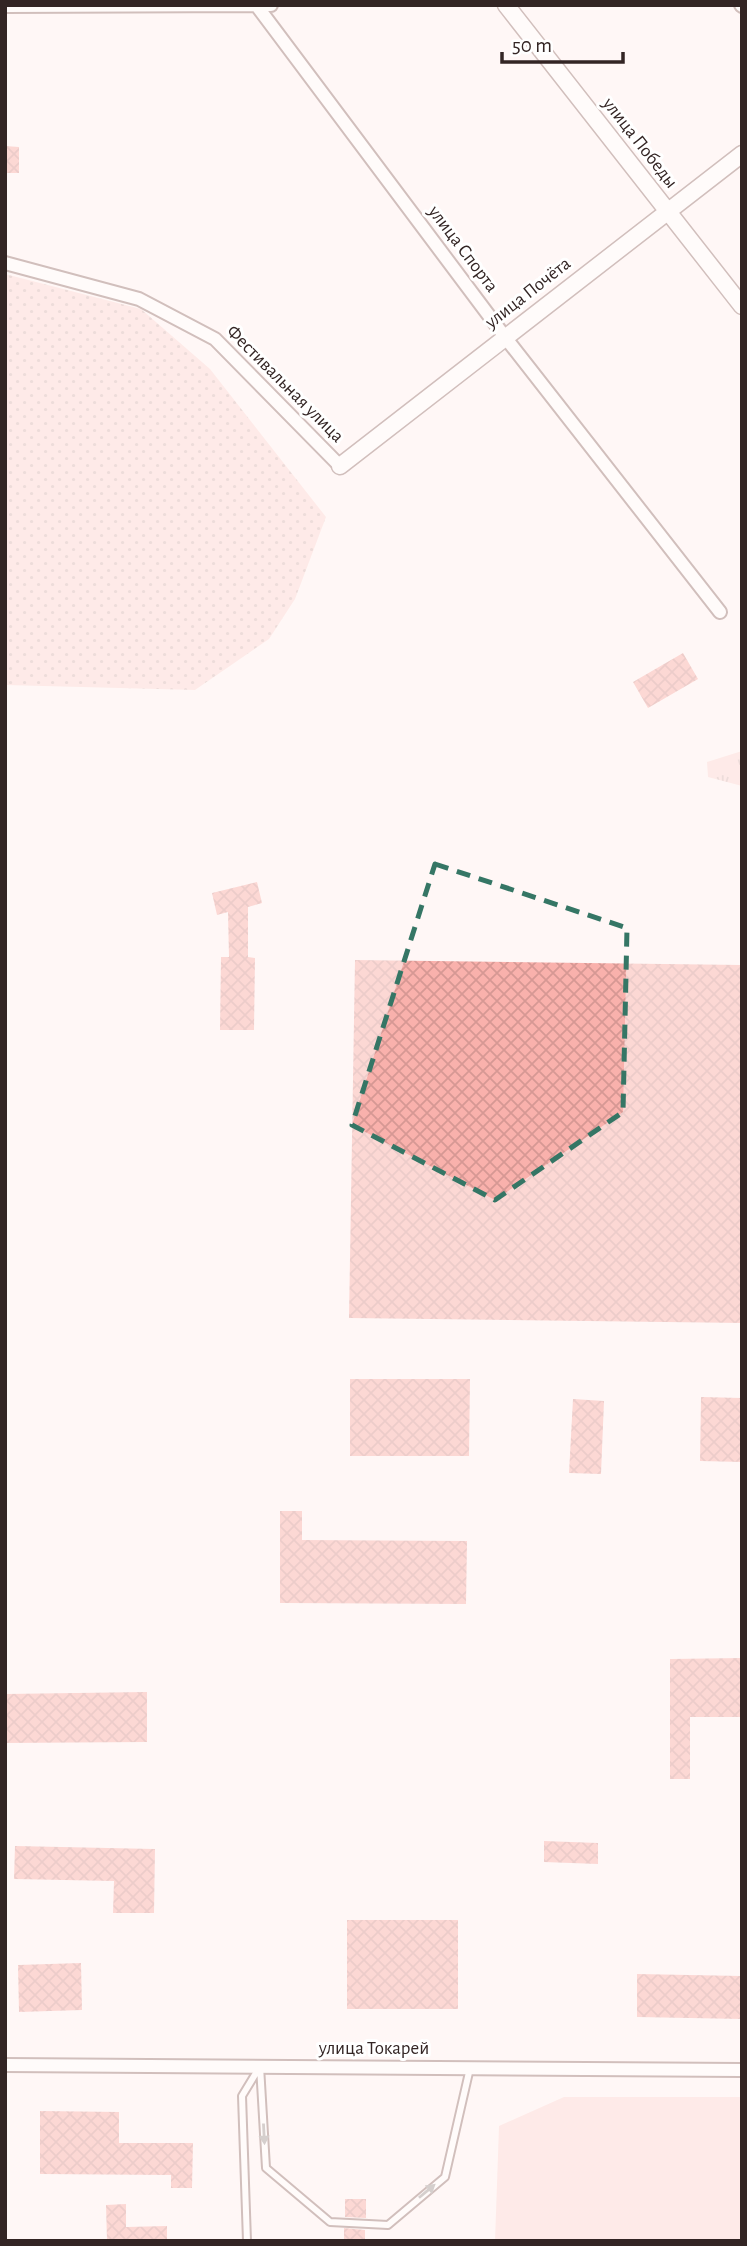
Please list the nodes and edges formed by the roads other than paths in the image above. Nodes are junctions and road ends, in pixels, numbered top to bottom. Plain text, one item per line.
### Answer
1 (506, 5) edge
2 (5, 6) edge
3 (264, 6) edge
4 (742, 154) edge
5 (667, 211) junction
6 (5, 263) edge
7 (742, 306) edge
8 (505, 337) junction
9 (340, 466) joint
10 (720, 611) dead end
11 (5, 2064) edge
12 (260, 2066) junction
13 (470, 2068) junction
14 (742, 2070) edge
15 (247, 2241) edge

1 - 5 street, улица Победы
2 - 3 street
3 - 8 street, улица Спорта
4 - 5 street, улица Почёта
5 - 7 street, улица Победы
5 - 8 street, улица Почёта
6 - 9 street, Фестивальная улица
8 - 9 street, улица Почёта
8 - 10 street, улица Спорта
11 - 12 street, улица Токарей
12 - 13 street, улица Токарей
12 -> 13 lane
12 - 15 lane
13 - 14 street, улица Токарей

